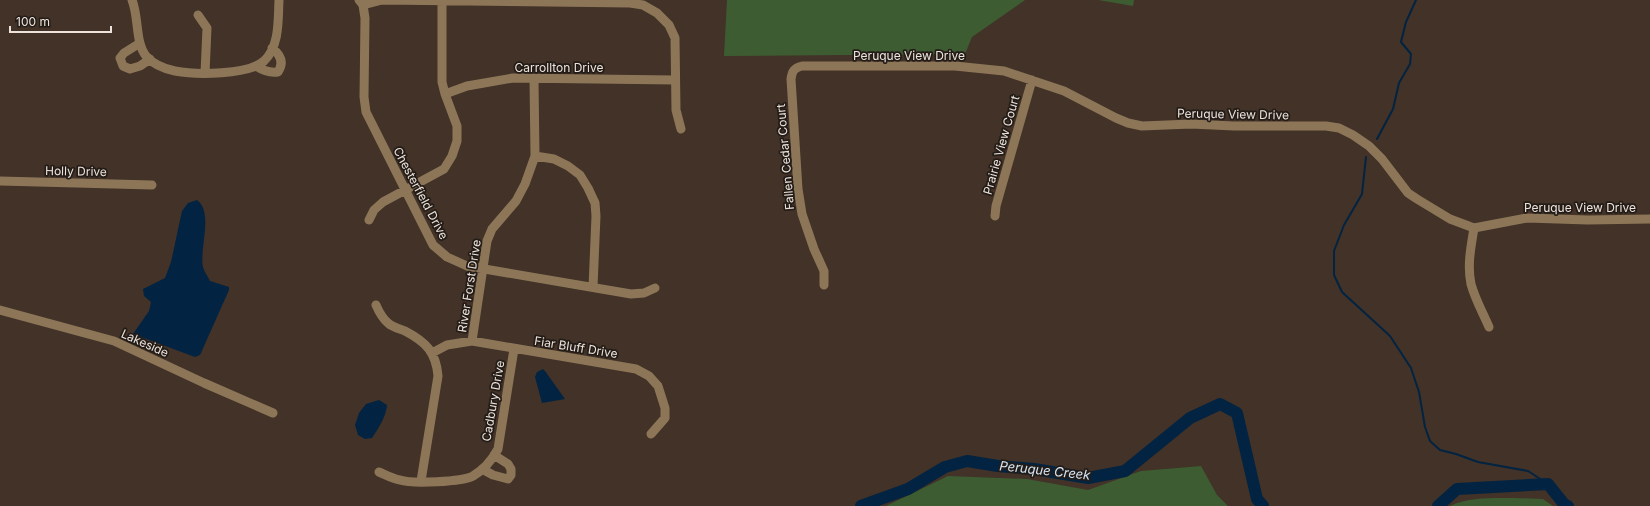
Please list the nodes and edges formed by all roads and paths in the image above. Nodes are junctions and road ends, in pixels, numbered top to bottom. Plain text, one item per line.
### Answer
1 (132, 0) edge
2 (279, 0) edge
3 (442, 0) edge
4 (361, 3) edge
5 (198, 15) dead end
6 (140, 43) junction
7 (272, 48) junction
8 (150, 59) junction
9 (256, 66) junction
10 (792, 71) joint
11 (205, 73) junction
12 (534, 79) junction
13 (675, 80) junction
14 (1032, 80) junction
15 (445, 94) junction
16 (681, 129) dead end
17 (534, 156) junction
18 (0, 181) edge
19 (152, 185) dead end
20 (405, 190) junction
21 (995, 216) dead end
22 (1650, 219) edge
23 (369, 220) dead end
24 (1474, 228) junction
25 (483, 268) junction
26 (824, 285) dead end
27 (593, 287) junction
28 (655, 288) dead end
29 (376, 305) dead end
30 (0, 310) edge
31 (1489, 327) dead end
32 (472, 341) junction
33 (514, 349) junction
34 (432, 353) junction
35 (274, 413) dead end
36 (651, 434) dead end
37 (494, 455) junction
38 (482, 470) junction
39 (379, 472) dead end
40 (421, 481) junction

1 - 6 street
2 - 7 street
3 - 4 street
3 - 13 street
3 - 15 street
4 - 20 street, Chesterfield Drive
5 - 11 street
6 - 8 street
6 - 8 street
7 - 9 street
7 - 9 street
8 - 11 street
9 - 11 street
10 - 14 street, Peruque View Drive
10 - 26 street, Fallen Cedar Court
12 - 13 street, Carrollton Drive
12 - 15 street, Carrollton Drive
12 - 17 street, River Forst Drive
13 - 16 street
14 - 21 street, Prairie View Court
14 - 24 street, Peruque View Drive
15 - 20 street
17 - 25 street, River Forst Drive
17 - 27 street
18 - 19 street, Holly Drive
20 - 23 street
20 - 25 street, Chesterfield Drive
22 - 24 street, Peruque View Drive
24 - 31 street
25 - 27 street, Chesterfield Drive
25 - 32 street, River Forst Drive
27 - 28 street, Chesterfield Drive
29 - 34 street
30 - 35 street, Lakeside
32 - 33 street, Fiar Bluff Drive
32 - 34 street, Fiar Bluff Drive
33 - 36 street, Fiar Bluff Drive
33 - 37 street, Cadbury Drive
34 - 40 street
37 - 38 street, Cadbury Drive
37 - 38 street, Cadbury Drive
38 - 40 street, Cadbury Drive
39 - 40 street, Cadbury Drive

